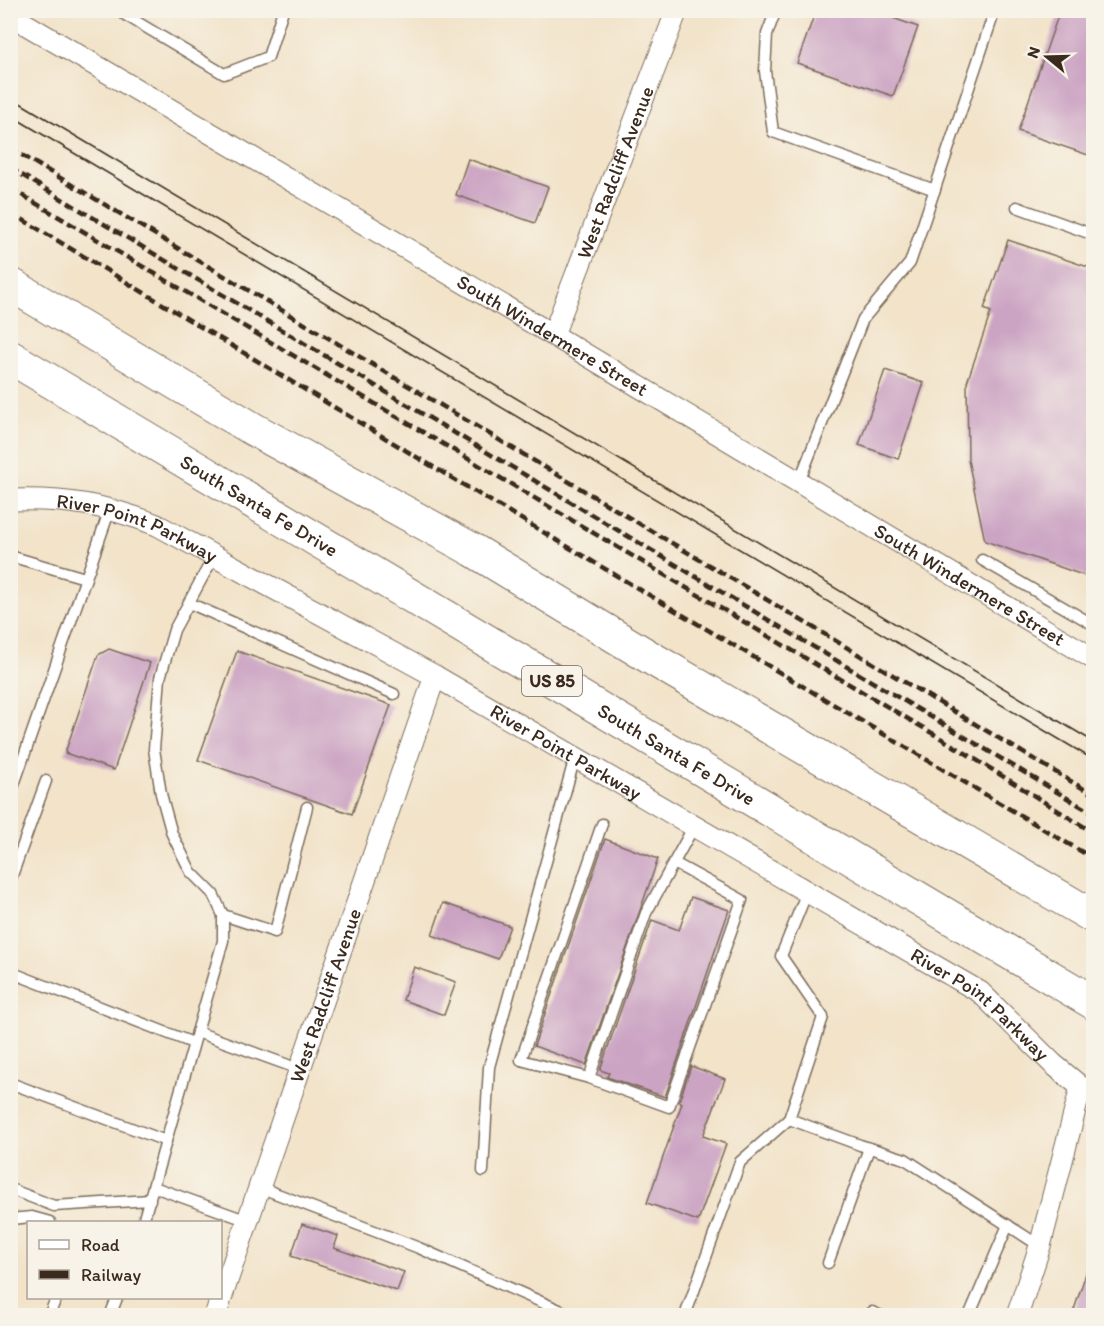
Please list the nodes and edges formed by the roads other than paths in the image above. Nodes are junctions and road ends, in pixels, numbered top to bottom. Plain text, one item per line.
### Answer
1 (117, 10) edge
2 (283, 10) edge
3 (677, 10) edge
4 (776, 10) edge
5 (995, 10) edge
6 (10, 15) edge
7 (935, 190) junction
8 (1017, 207) dead end
9 (1094, 235) edge
10 (10, 284) edge
11 (553, 335) junction
12 (10, 357) edge
13 (799, 482) junction
14 (10, 500) edge
15 (110, 509) junction
16 (10, 555) edge
17 (214, 556) junction
18 (982, 560) dead end
19 (85, 578) junction
20 (189, 603) junction
21 (1094, 625) edge
22 (1094, 659) edge
23 (435, 676) junction
24 (394, 694) dead end
25 (575, 757) junction
26 (46, 781) dead end
27 (10, 796) edge
28 (308, 807) dead end
29 (602, 824) dead end
30 (694, 826) junction
31 (674, 863) junction
32 (10, 881) edge
33 (807, 892) junction
34 (223, 915) junction
35 (1094, 917) edge
36 (10, 972) edge
37 (1094, 1003) edge
38 (196, 1032) junction
39 (193, 1043) junction
40 (288, 1065) dead end
41 (589, 1078) junction
42 (10, 1083) edge
43 (1087, 1086) edge
44 (789, 1119) junction
45 (166, 1141) junction
46 (869, 1148) junction
47 (483, 1171) dead end
48 (154, 1186) junction
49 (259, 1187) junction
50 (10, 1190) edge
51 (150, 1200) junction
52 (237, 1217) dead end
53 (10, 1219) edge
54 (46, 1221) edge
55 (143, 1221) edge
56 (1008, 1225) junction
57 (1040, 1246) junction
58 (828, 1263) dead end
59 (222, 1295) edge
60 (56, 1299) edge
61 (117, 1299) edge
62 (221, 1299) edge
63 (49, 1316) edge
64 (110, 1316) edge
65 (215, 1316) edge
66 (573, 1316) edge
67 (685, 1316) edge
68 (969, 1316) edge
69 (1017, 1316) edge

1 - 2 lane
3 - 11 street, West Radcliff Avenue
4 - 7 lane
5 - 7 lane
6 - 11 street, South Windermere Street
7 - 13 lane
8 - 9 lane
10 - 35 highway
11 - 13 street, South Windermere Street
12 - 37 highway, South Santa Fe Drive / US 85
13 - 22 street, South Windermere Street
14 - 15 street, River Point Parkway
15 - 17 street, River Point Parkway
15 - 19 lane
16 - 19 lane
17 - 20 lane
17 - 23 street, River Point Parkway
18 - 21 lane
19 - 27 lane
20 - 24 lane
20 - 34 lane
23 - 25 street, River Point Parkway
23 - 49 street, West Radcliff Avenue
25 - 30 street, River Point Parkway
25 - 47 lane
26 - 32 lane
28 - 34 lane
29 - 41 lane
30 - 31 lane
30 - 33 street, River Point Parkway
31 - 41 lane
31 - 41 lane
33 - 43 street, River Point Parkway
33 - 44 lane
34 - 38 lane
36 - 39 lane
38 - 39 lane
38 - 40 lane
39 - 45 lane
42 - 45 lane
43 - 57 street
44 - 46 lane
44 - 67 lane
45 - 48 lane
46 - 56 lane
46 - 58 lane
48 - 51 lane
48 - 52 lane
49 - 59 street, West Radcliff Avenue
49 - 66 lane
50 - 51 lane
51 - 55 lane
53 - 54 lane
56 - 57 lane
56 - 68 lane
57 - 69 street
60 - 63 lane
61 - 64 lane
62 - 65 street, West Radcliff Avenue

